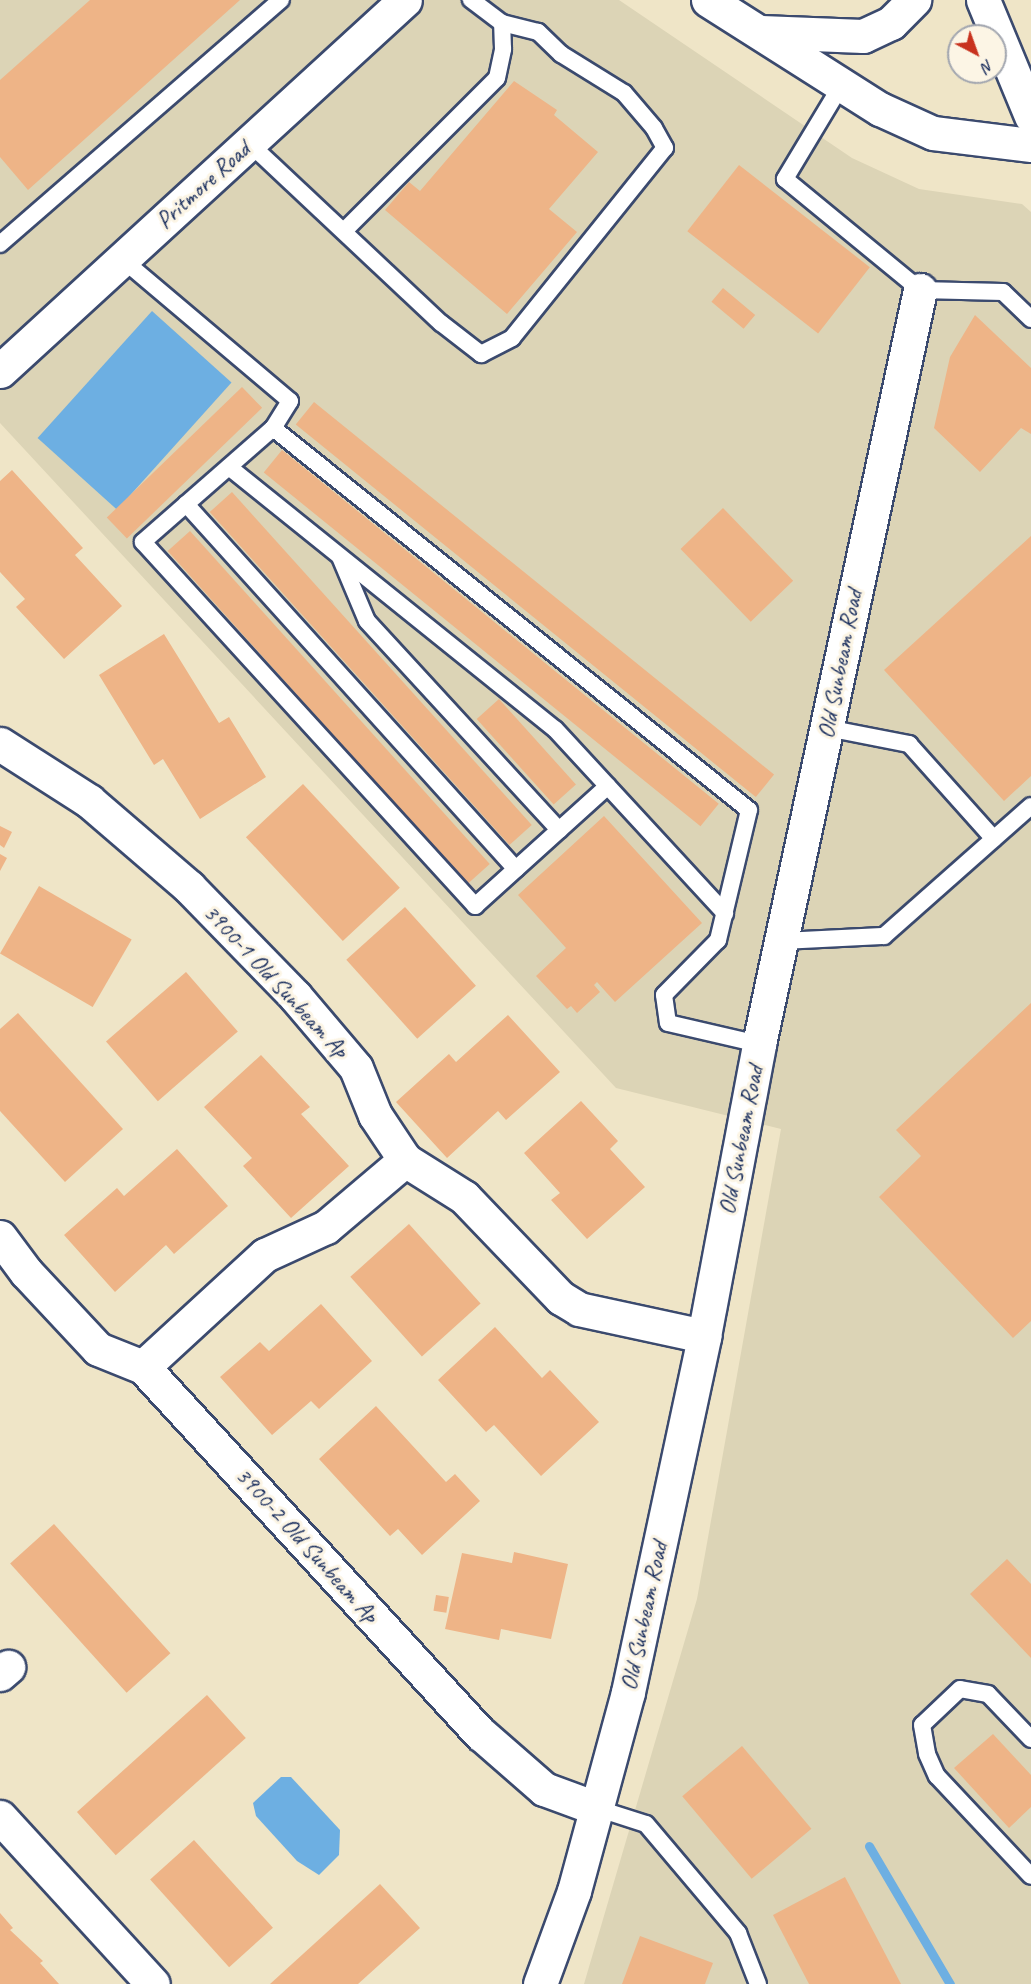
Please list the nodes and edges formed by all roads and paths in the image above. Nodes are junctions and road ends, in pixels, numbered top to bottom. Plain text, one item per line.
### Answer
1 (281, 0) edge
2 (471, 0) edge
3 (708, 0) edge
4 (914, 0) edge
5 (983, 0) edge
6 (398, 2) edge
7 (502, 23) junction
8 (759, 32) junction
9 (842, 84) junction
10 (1031, 116) edge
11 (249, 143) junction
12 (1031, 145) edge
13 (344, 231) junction
14 (0, 244) edge
15 (122, 259) junction
16 (920, 290) junction
17 (1031, 319) edge
18 (0, 371) edge
19 (273, 428) junction
20 (229, 466) junction
21 (186, 504) junction
22 (339, 555) junction
23 (827, 728) junction
24 (0, 744) edge
25 (608, 786) junction
26 (1031, 806) edge
27 (559, 830) junction
28 (994, 839) junction
29 (516, 869) junction
30 (725, 913) junction
31 (780, 941) junction
32 (759, 1044) junction
33 (405, 1160) junction
34 (0, 1237) edge
35 (704, 1336) junction
36 (143, 1367) junction
37 (1031, 1739) edge
38 (596, 1808) junction
39 (0, 1817) edge
40 (1031, 1876) edge
41 (153, 1984) edge
42 (540, 1984) edge
43 (758, 1984) edge

1 - 14 lane
2 - 7 lane
3 - 8 street
4 - 8 street
5 - 10 street
6 - 11 street, Pritmore Road
7 - 13 lane
7 - 13 lane
8 - 9 street
9 - 12 street
9 - 16 lane
11 - 13 lane
11 - 15 street, Pritmore Road
15 - 18 street, Pritmore Road
15 - 19 lane
16 - 17 lane
16 - 23 street, Old Sunbeam Road
19 - 20 lane
19 - 30 lane
20 - 21 lane
20 - 22 lane
21 - 29 lane
21 - 29 lane
22 - 25 lane
22 - 27 lane
23 - 28 lane
23 - 31 street, Old Sunbeam Road
24 - 33 street, 3900-1 Old Sunbeam Ap
25 - 27 lane
25 - 30 lane
26 - 28 lane
27 - 29 lane
28 - 31 lane
30 - 32 lane
31 - 32 street, Old Sunbeam Road
32 - 35 street, Old Sunbeam Road
33 - 35 street, 3900-1 Old Sunbeam Ap
33 - 36 street
34 - 36 street, 3900-2 Old Sunbeam Ap
35 - 38 street, Old Sunbeam Road
36 - 38 street, 3900-2 Old Sunbeam Ap
37 - 40 lane
38 - 42 street, Old Sunbeam Road
38 - 43 lane
39 - 41 street

